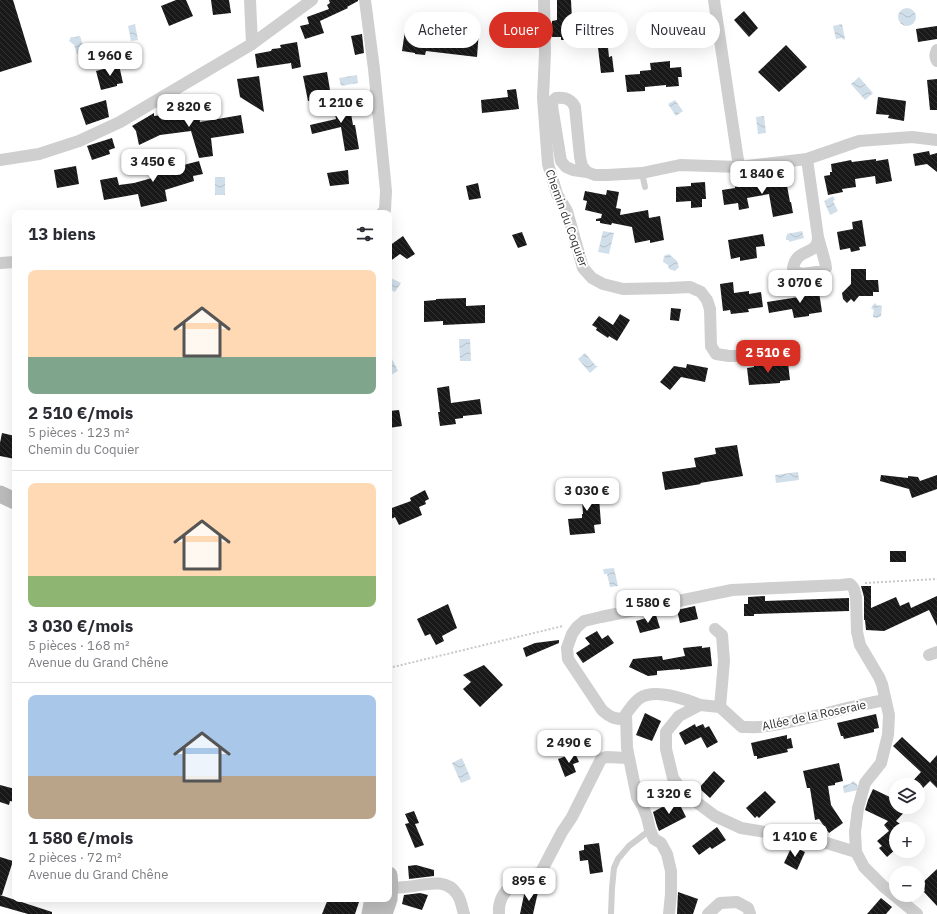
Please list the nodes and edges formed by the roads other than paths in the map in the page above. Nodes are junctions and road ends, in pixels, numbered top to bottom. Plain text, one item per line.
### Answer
1 (250, 0) edge
2 (312, 0) edge
3 (365, 0) edge
4 (544, 0) edge
5 (714, 0) edge
6 (252, 44) junction
7 (937, 50) edge
8 (937, 61) edge
9 (937, 140) edge
10 (807, 159) junction
11 (0, 160) edge
12 (739, 167) junction
13 (587, 172) junction
14 (642, 173) junction
15 (645, 187) dead end
16 (385, 210) edge
17 (818, 237) dead end
18 (12, 262) edge
19 (0, 263) edge
20 (742, 356) dead end
21 (0, 494) edge
22 (12, 500) edge
23 (715, 629) dead end
24 (885, 700) junction
25 (700, 705) junction
26 (720, 707) junction
27 (626, 719) junction
28 (628, 758) junction
29 (650, 830) junction
30 (856, 852) junction
31 (392, 889) edge
32 (372, 902) edge
33 (386, 902) edge
34 (370, 914) edge
35 (384, 914) edge
36 (464, 914) edge
37 (498, 914) edge
38 (611, 914) edge
39 (669, 914) edge
40 (708, 914) edge
41 (750, 914) edge
42 (917, 914) edge

1 - 6 street
2 - 6 street
3 - 16 street
4 - 20 street, Chemin du Coquier
5 - 12 street
6 - 11 street
7 - 8 street
9 - 10 street
10 - 12 street
10 - 17 street
12 - 14 street
13 - 13 street
13 - 14 street
14 - 15 lane
18 - 19 street
21 - 22 main road
23 - 26 street
24 - 26 street, Allée de la Roseraie
24 - 27 street
24 - 30 street
25 - 26 street
25 - 27 street
25 - 30 street
27 - 28 street
28 - 29 street
28 - 37 street
29 - 38 lane
29 - 39 street
30 - 42 street
31 - 36 street
32 - 34 main road
33 - 35 main road
40 - 41 street

